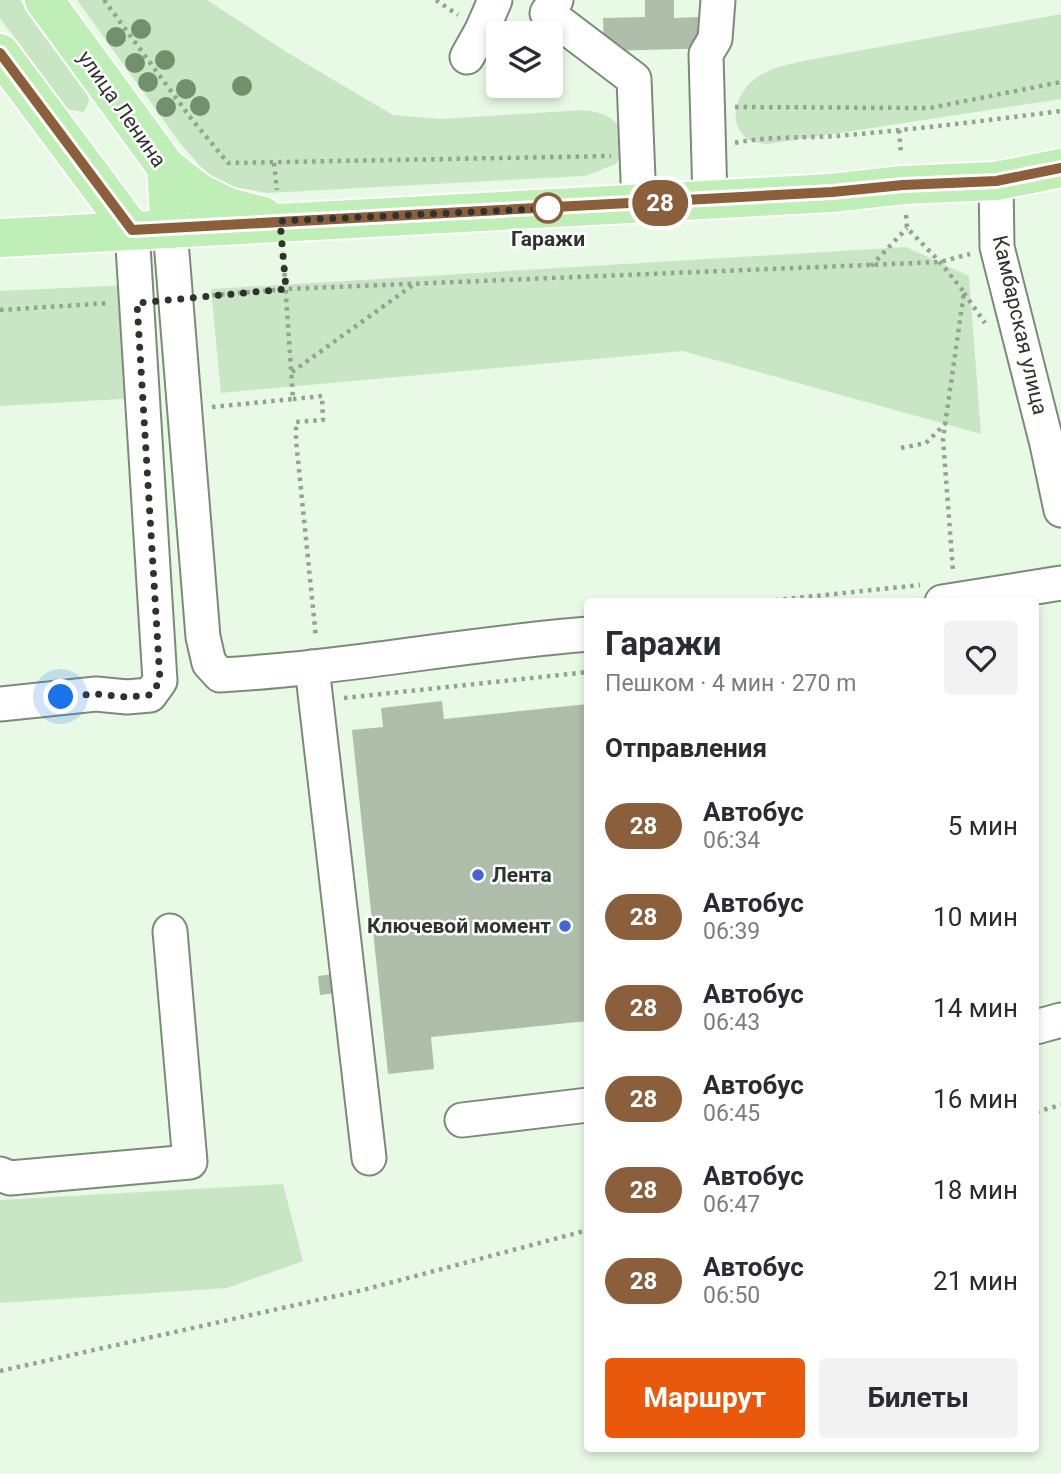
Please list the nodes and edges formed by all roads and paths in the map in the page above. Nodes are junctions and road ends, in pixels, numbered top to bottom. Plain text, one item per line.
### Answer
1 (44, 0) edge
2 (104, 0) edge
3 (495, 0) edge
4 (556, 0) edge
5 (718, 0) edge
6 (0, 53) edge
7 (467, 57) dead end
8 (1061, 82) edge
9 (706, 107) junction
10 (1061, 111) edge
11 (899, 130) junction
12 (709, 150) junction
13 (637, 153) junction
14 (274, 163) junction
15 (166, 167) junction
16 (1061, 168) edge
17 (996, 181) junction
18 (903, 185) junction
19 (709, 200) junction
20 (639, 204) junction
21 (280, 221) junction
22 (907, 228) junction
23 (170, 229) junction
24 (132, 230) junction
25 (0, 238) edge
26 (998, 247) junction
27 (940, 262) junction
28 (871, 266) junction
29 (413, 284) junction
30 (286, 289) junction
31 (175, 299) junction
32 (118, 302) dead end
33 (0, 310) edge
34 (291, 372) junction
35 (293, 399) junction
36 (1049, 402) edge
37 (202, 408) dead end
38 (945, 423) junction
39 (1054, 444) edge
40 (901, 448) dead end
41 (1061, 510) edge
42 (1061, 583) edge
43 (951, 594) edge
44 (854, 598) edge
45 (584, 635) edge
46 (321, 666) junction
47 (584, 672) edge
48 (345, 697) junction
49 (0, 704) edge
50 (341, 706) dead end
51 (170, 931) dead end
52 (1061, 1020) edge
53 (1039, 1026) edge
54 (584, 1105) edge
55 (1061, 1105) edge
56 (1039, 1111) edge
57 (462, 1120) dead end
58 (369, 1158) dead end
59 (0, 1174) edge
60 (584, 1231) edge
61 (0, 1371) edge

1 - 15 main road, улица Ленина
2 - 14 path
3 - 7 street
4 - 13 street
5 - 9 street
6 - 24 main road
8 - 9 path
9 - 12 street
10 - 11 path
11 - 12 path
11 - 18 path
12 - 19 street
13 - 14 path
13 - 20 street
14 - 21 path
15 - 21 main road
15 - 23 main road, улица Ленина
16 - 17 main road
17 - 18 main road
17 - 26 street, Камбарская улица
18 - 19 main road
18 - 22 path
19 - 20 main road
20 - 21 main road
21 - 23 main road
21 - 30 path
22 - 27 path
22 - 28 path
23 - 24 main road
23 - 31 street
24 - 25 main road
24 - 49 street
26 - 27 path
26 - 36 street, Камбарская улица
27 - 28 path
27 - 38 path
28 - 29 path
29 - 30 path
29 - 34 path
30 - 31 path
30 - 34 path
31 - 46 street
32 - 33 path
34 - 35 path
35 - 37 path
35 - 46 path
36 - 39 street, Камбарская улица
38 - 40 path
38 - 43 path
39 - 41 street, Камбарская улица
42 - 43 street
43 - 44 path
45 - 46 street
46 - 48 path
46 - 58 street
47 - 48 path
48 - 50 path
51 - 59 street
52 - 53 street
54 - 57 street
55 - 56 path
60 - 61 path

